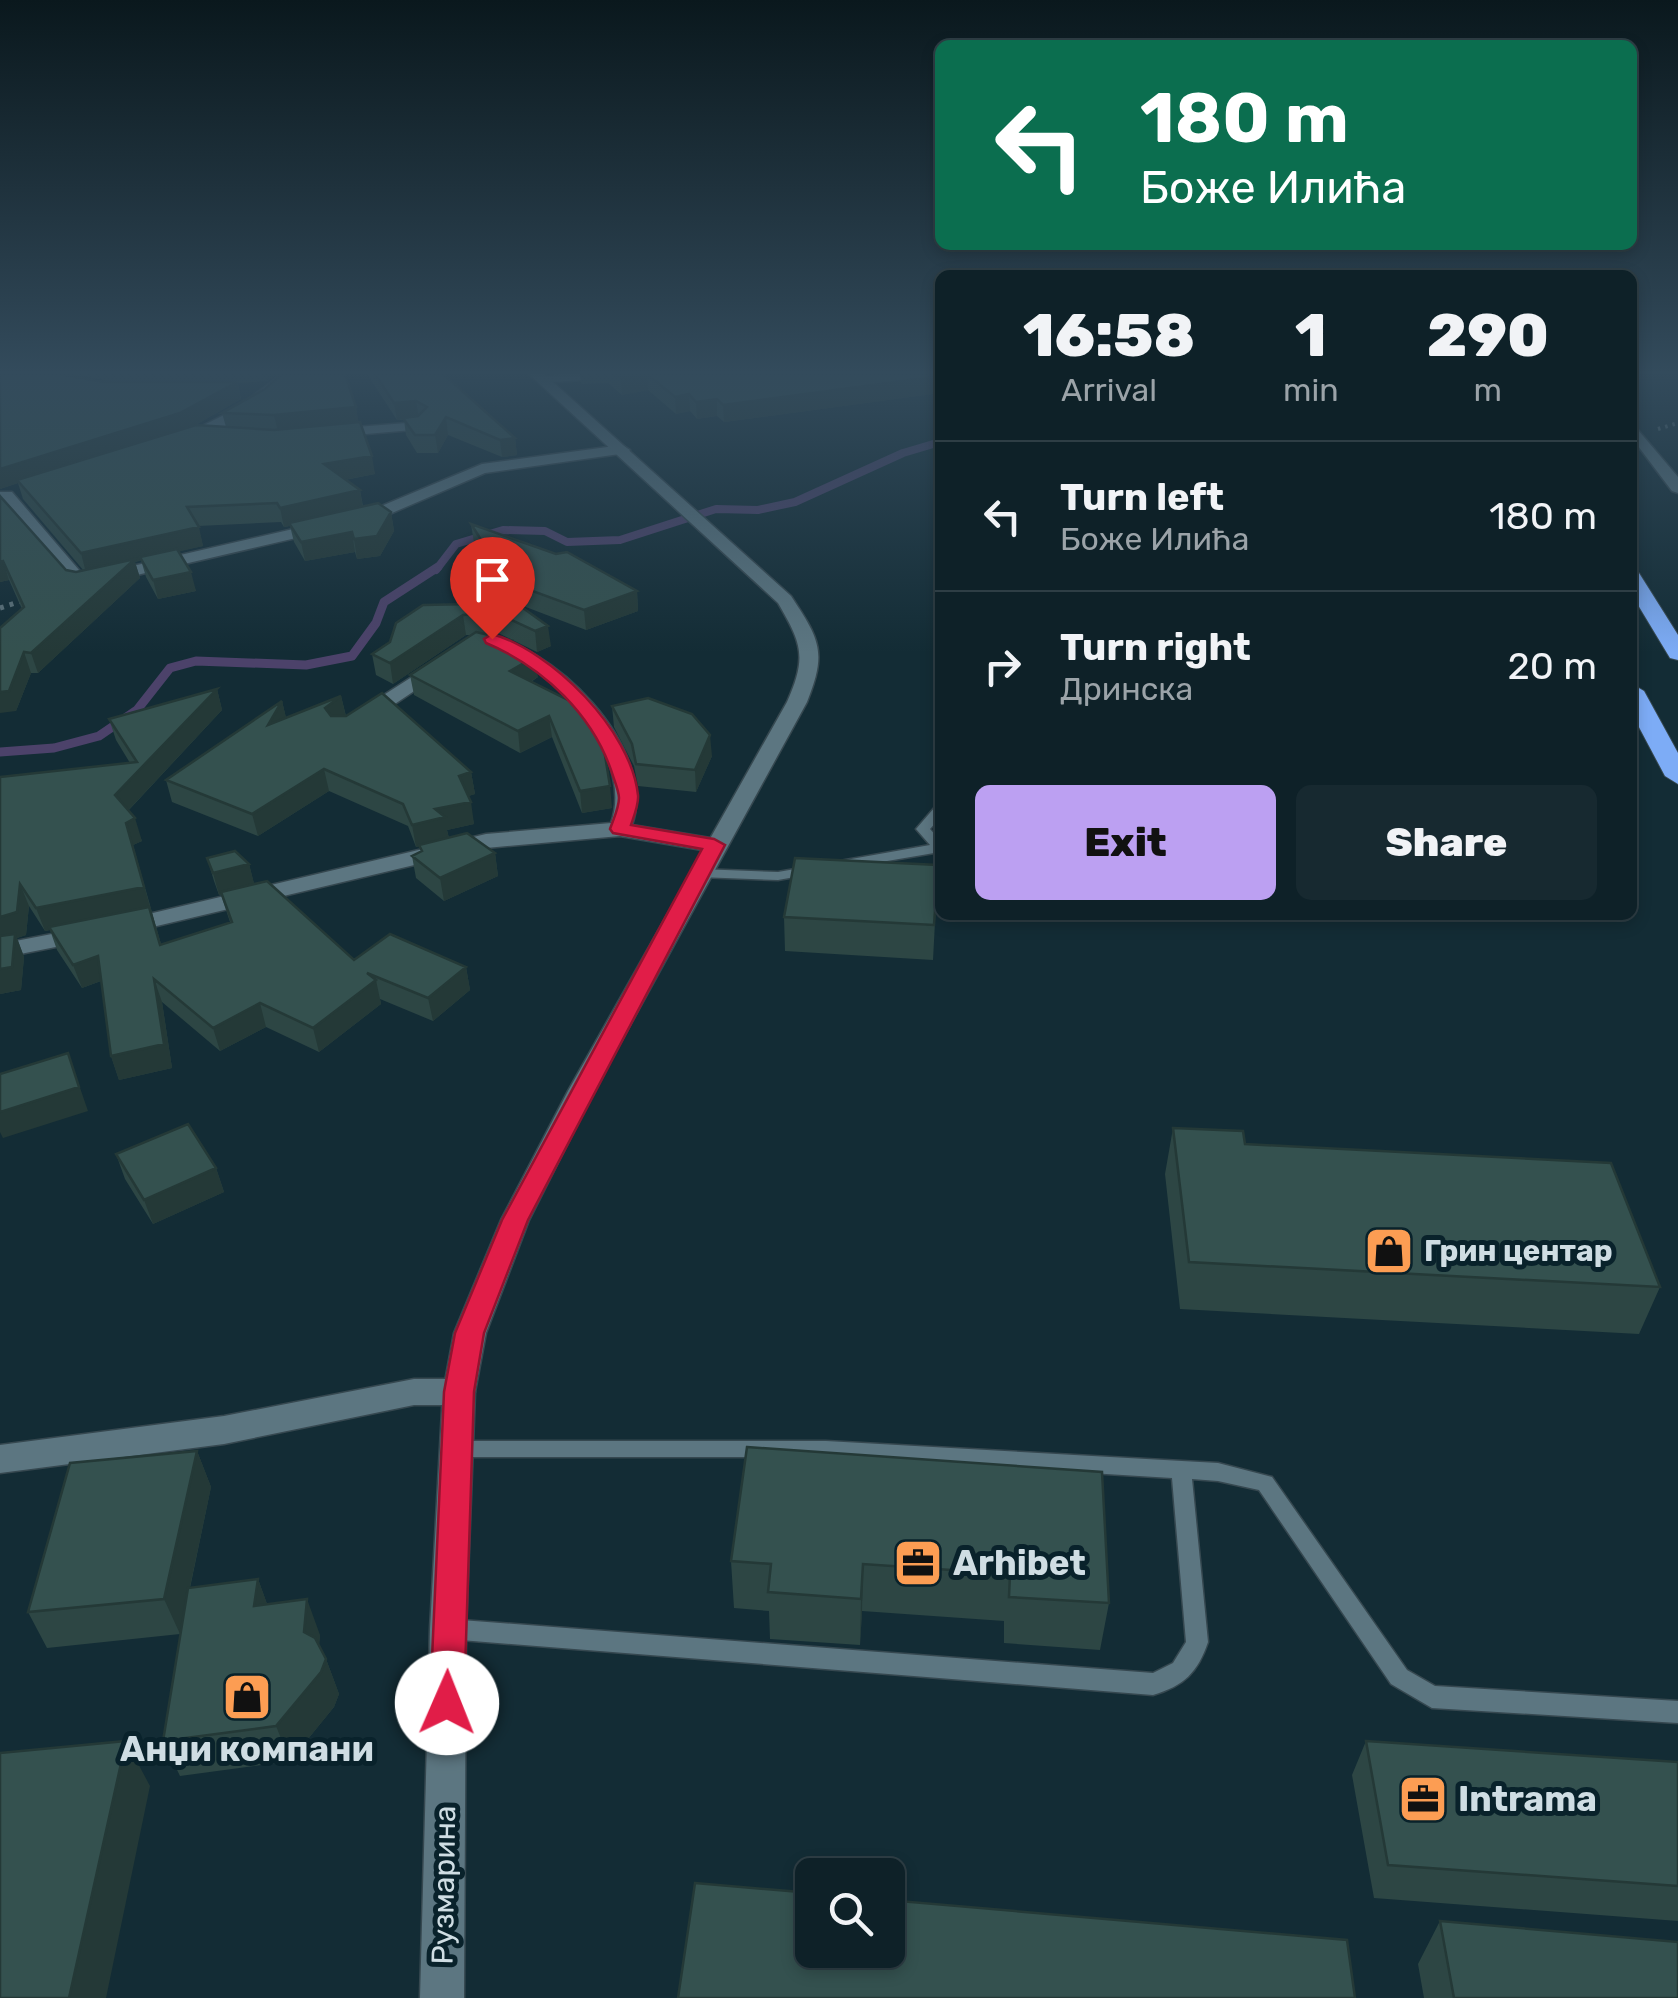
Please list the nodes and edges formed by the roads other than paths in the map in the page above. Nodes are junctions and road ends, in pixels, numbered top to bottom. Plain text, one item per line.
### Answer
1 (495, 467) edge
2 (641, 467) edge
3 (1662, 467) edge
4 (31, 487) edge
5 (1678, 488) edge
6 (5, 494) edge
7 (1637, 585) edge
8 (1678, 653) edge
9 (1637, 699) edge
10 (343, 730) edge
11 (1678, 776) edge
12 (935, 816) edge
13 (620, 829) junction
14 (935, 842) edge
15 (714, 845) junction
16 (935, 848) edge
17 (699, 872) junction
18 (0, 951) edge
19 (459, 1392) junction
20 (457, 1448) junction
21 (0, 1459) edge
22 (1181, 1470) junction
23 (448, 1630) junction
24 (1678, 1712) edge
25 (442, 1998) edge

1 - 6 street
2 - 15 street, Рузмарина
3 - 5 street
4 - 6 street
7 - 8 highway
9 - 11 highway
10 - 13 street
12 - 14 lane
13 - 15 street
13 - 18 street
15 - 17 street, Рузмарина
16 - 17 lane
17 - 19 street, Рузмарина
19 - 20 street, Рузмарина
19 - 21 street
20 - 22 lane
20 - 23 street, Рузмарина
22 - 23 lane
22 - 24 lane
23 - 25 street, Рузмарина

